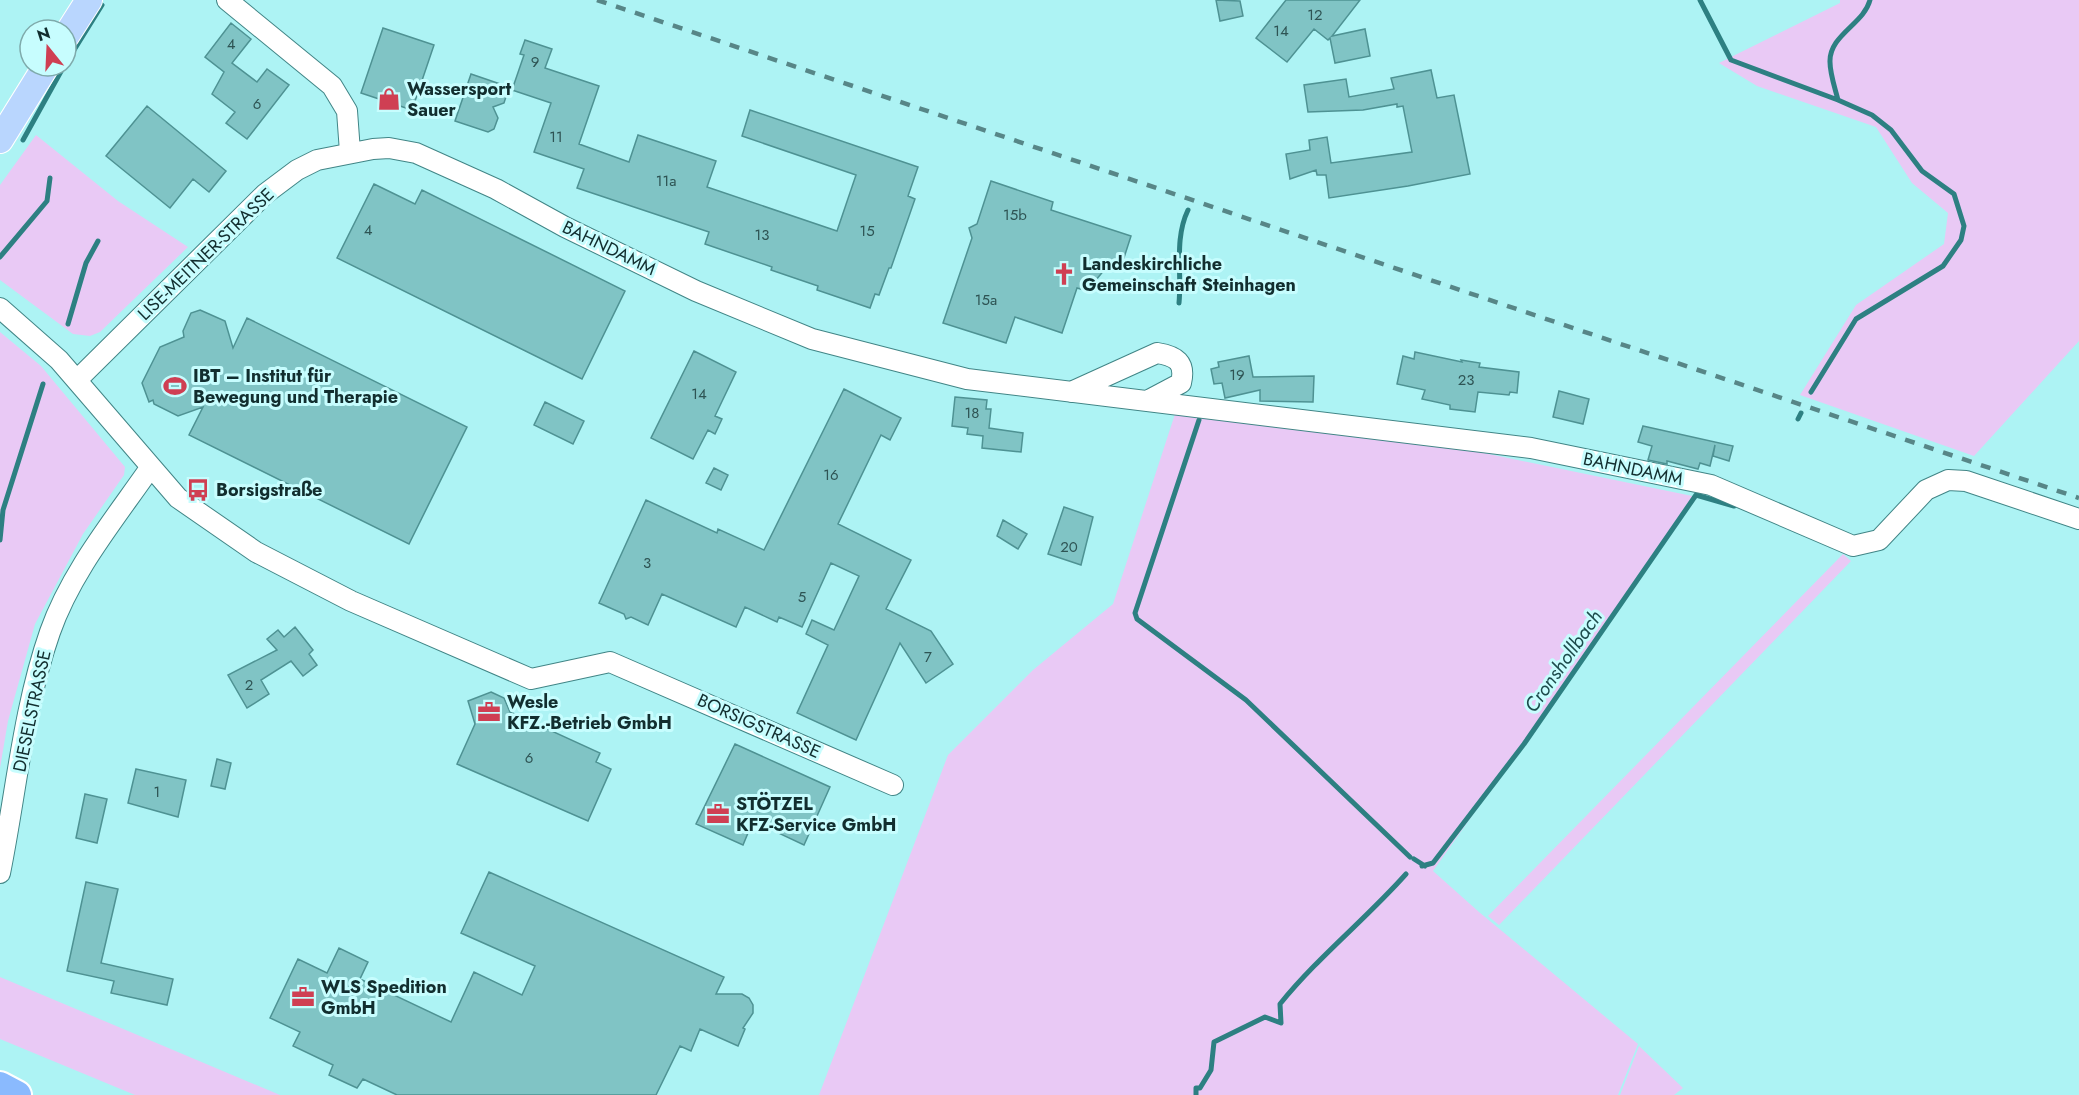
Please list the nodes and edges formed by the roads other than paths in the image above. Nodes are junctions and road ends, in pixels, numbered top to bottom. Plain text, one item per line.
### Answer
1 (89, 0) edge
2 (227, 0) edge
3 (78, 18) edge
4 (39, 78) edge
5 (0, 140) edge
6 (350, 152) junction
7 (0, 308) edge
8 (76, 380) junction
9 (1071, 392) junction
10 (1147, 401) junction
11 (150, 468) junction
12 (2079, 519) edge
13 (893, 785) dead end
14 (0, 873) edge
15 (0, 1086) edge
16 (17, 1095) edge

1 - 3 main road
2 - 6 street
4 - 5 main road
6 - 8 street, LISE-MEITNER-STRASSE
6 - 9 street, BAHNDAMM
7 - 8 street, BORSIGSTRASSE
8 - 11 street, BORSIGSTRASSE
9 - 10 street, BAHNDAMM
9 - 10 street
10 - 12 street, BAHNDAMM
11 - 13 street, BORSIGSTRASSE
11 - 14 street, DIESELSTRASSE
15 - 16 highway

